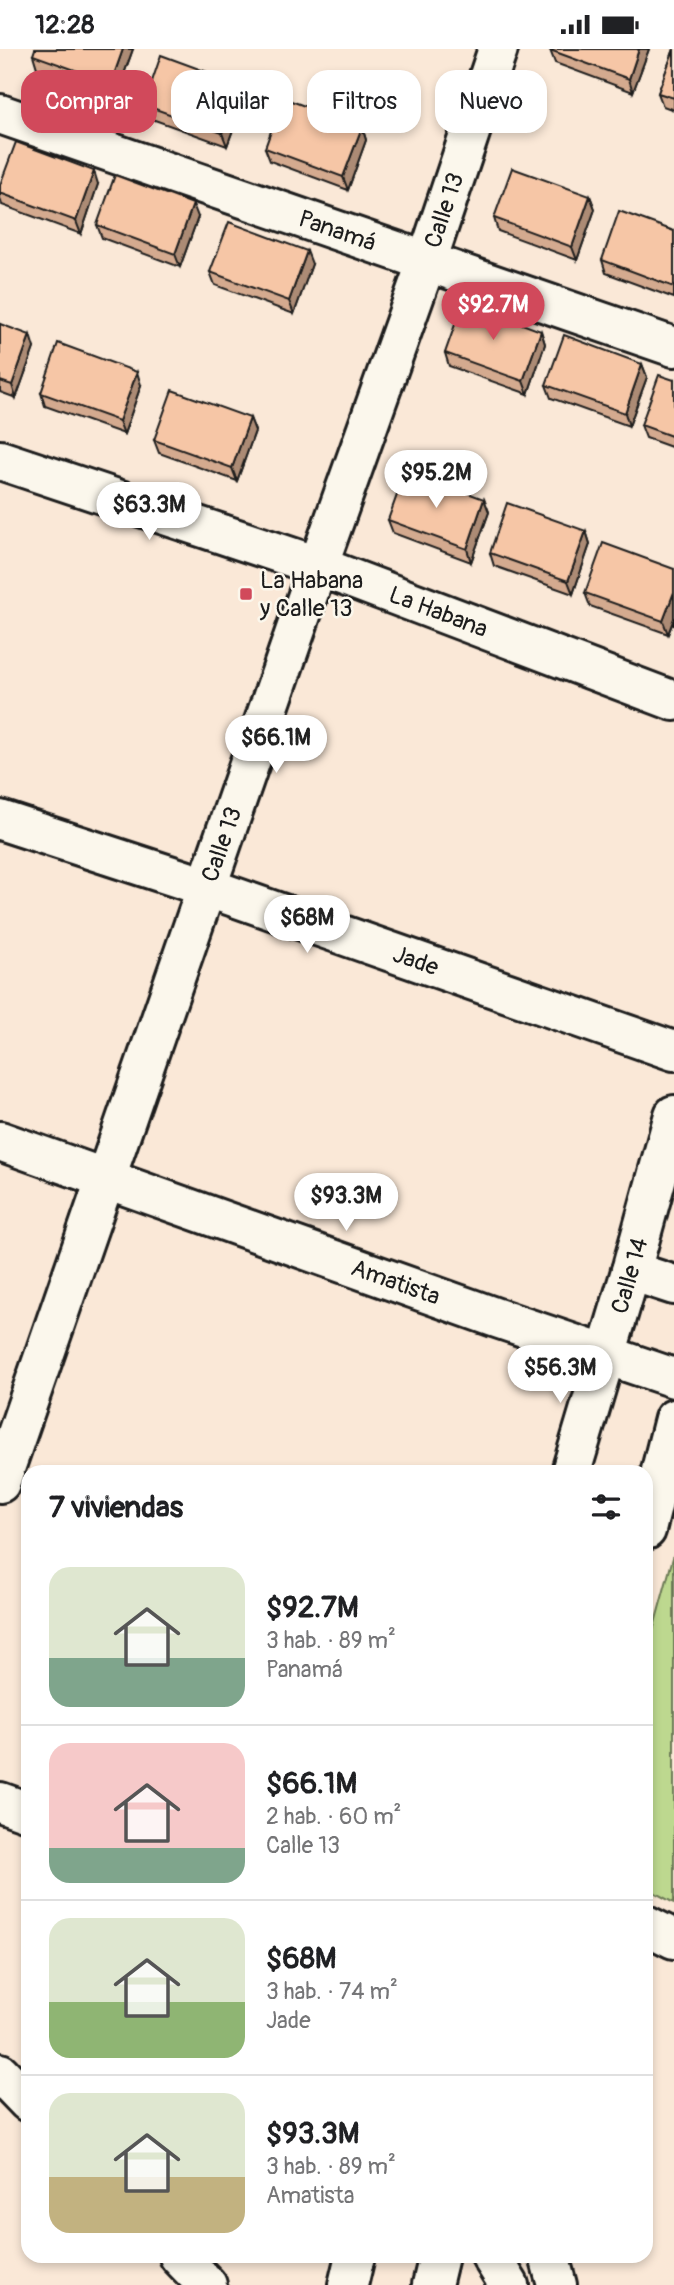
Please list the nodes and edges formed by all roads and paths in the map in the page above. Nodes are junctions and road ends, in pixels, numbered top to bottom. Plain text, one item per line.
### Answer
1 (498, 49) edge
2 (0, 114) edge
3 (427, 261) junction
4 (674, 347) edge
5 (0, 460) edge
6 (318, 566) junction
7 (674, 701) edge
8 (0, 820) edge
9 (205, 887) junction
10 (674, 1051) edge
11 (674, 1115) edge
12 (0, 1141) edge
13 (104, 1178) junction
14 (631, 1271) junction
15 (674, 1285) edge
16 (606, 1355) junction
17 (674, 1378) edge
18 (674, 1419) edge
19 (573, 1465) edge
20 (1, 1474) edge
21 (653, 1503) edge
22 (0, 1802) edge
23 (21, 1810) edge
24 (653, 1929) edge
25 (674, 1940) edge
26 (0, 2073) edge
27 (21, 2095) edge
28 (185, 2263) edge
29 (353, 2263) edge
30 (437, 2263) edge
31 (495, 2263) edge
32 (551, 2263) edge
33 (207, 2285) edge
34 (348, 2285) edge
35 (432, 2285) edge
36 (509, 2285) edge
37 (557, 2285) edge

1 - 3 street, Calle 13
2 - 3 street, Panamá
3 - 4 street, Panamá
3 - 6 street, Calle 13
5 - 6 street, La Habana
6 - 7 street, La Habana
6 - 9 street, Calle 13
8 - 9 street, Jade
9 - 10 street, Jade
9 - 13 street, Calle 13
11 - 14 street, Calle 14
12 - 13 street, Amatista
13 - 16 street, Amatista
13 - 20 street, Calle 13
14 - 15 street
14 - 16 street, Calle 14
16 - 17 street, Amatista
16 - 19 street, Calle 14
18 - 21 street
22 - 23 street
24 - 25 street
26 - 27 street
28 - 33 street
29 - 34 street
30 - 35 street
31 - 36 street
32 - 37 street

